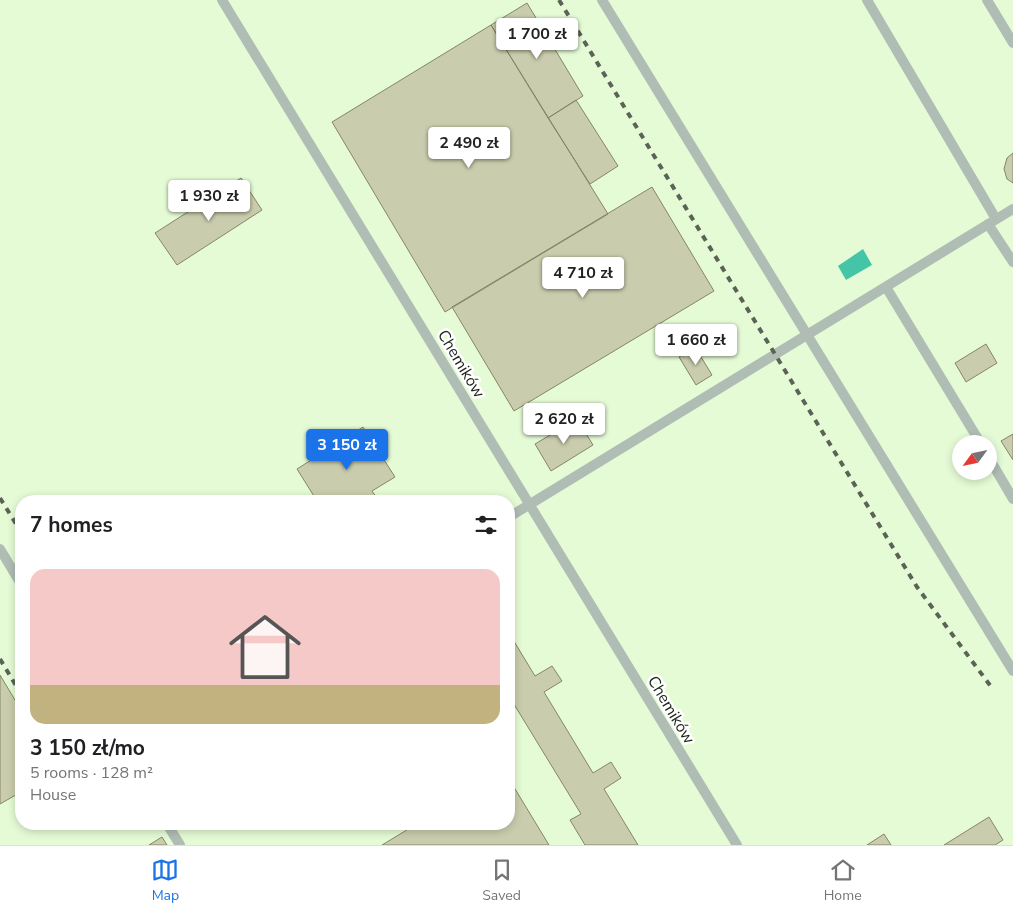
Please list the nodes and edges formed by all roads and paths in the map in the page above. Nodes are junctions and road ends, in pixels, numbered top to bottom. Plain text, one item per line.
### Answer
1 (222, 0) edge
2 (602, 0) edge
3 (867, 0) edge
4 (987, 0) edge
5 (1013, 43) edge
6 (1013, 209) edge
7 (992, 222) junction
8 (1013, 262) edge
9 (886, 287) junction
10 (807, 334) junction
11 (976, 435) edge
12 (998, 473) edge
13 (1013, 498) edge
14 (529, 504) junction
15 (515, 513) edge
16 (0, 549) edge
17 (15, 574) edge
18 (1013, 672) edge
19 (171, 830) edge
20 (180, 845) edge
21 (736, 845) edge

1 - 14 lane, Chemików
2 - 10 lane
3 - 7 lane
4 - 5 lane
6 - 7 lane
7 - 8 lane
7 - 9 lane
9 - 10 lane
9 - 11 lane
10 - 14 lane
10 - 18 lane
12 - 13 lane
14 - 15 lane
14 - 21 lane, Chemików
16 - 17 lane
19 - 20 lane

